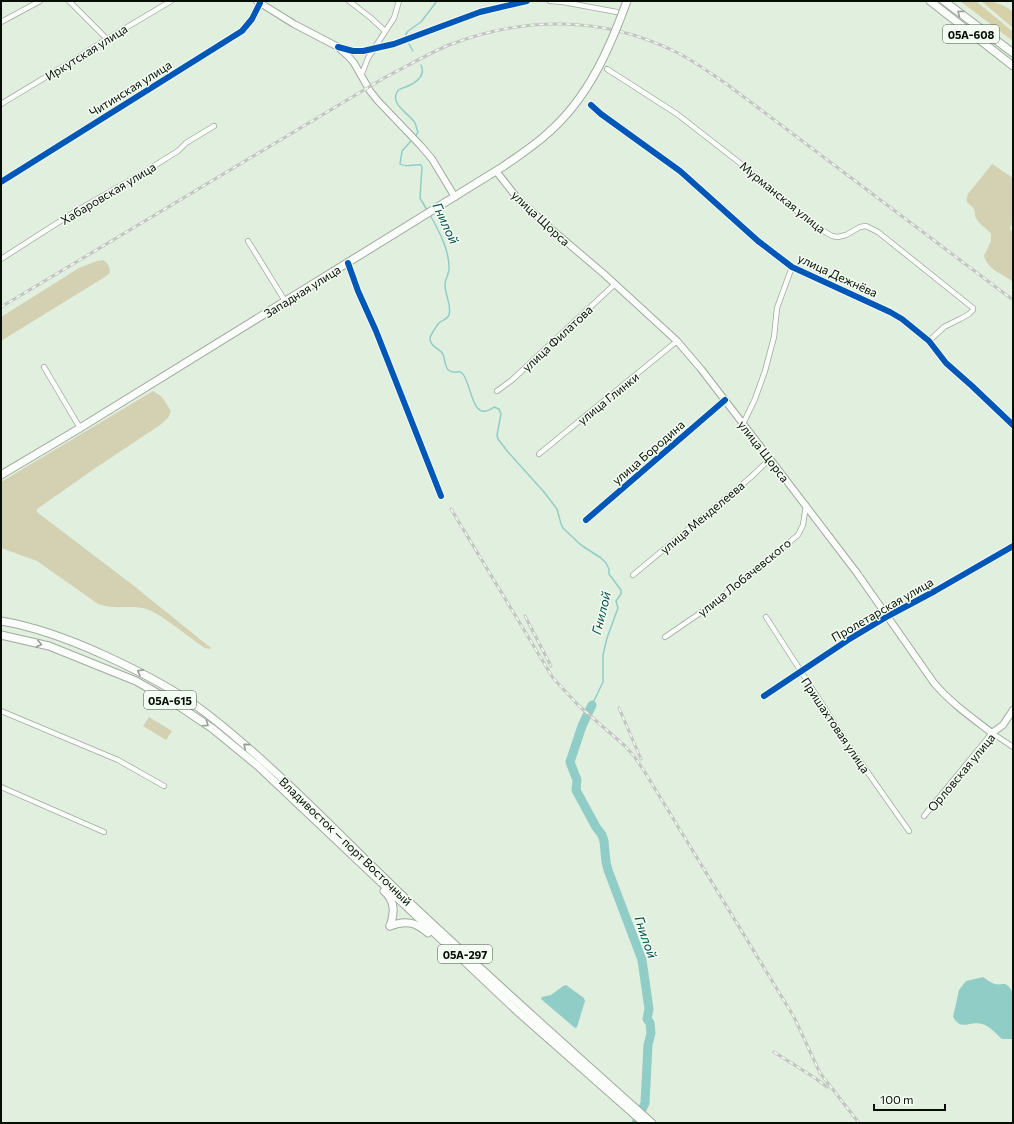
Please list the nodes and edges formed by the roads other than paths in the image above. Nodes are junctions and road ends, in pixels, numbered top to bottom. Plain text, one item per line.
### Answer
1 (40, 1) edge
2 (69, 1) edge
3 (171, 1) edge
4 (349, 1) edge
5 (399, 1) edge
6 (527, 1) edge
7 (550, 1) edge
8 (627, 1) edge
9 (930, 1) edge
10 (944, 1) edge
11 (258, 2) edge
12 (617, 12) dead end
13 (1, 22) edge
14 (385, 31) junction
15 (107, 38) junction
16 (338, 47) junction
17 (374, 50) junction
18 (1013, 53) edge
19 (1013, 66) edge
20 (607, 69) dead end
21 (361, 76) junction
22 (1, 104) edge
23 (591, 105) dead end
24 (214, 126) dead end
25 (496, 171) junction
26 (1, 182) edge
27 (455, 197) junction
28 (248, 241) dead end
29 (1, 259) edge
30 (348, 263) junction
31 (792, 267) junction
32 (615, 284) junction
33 (285, 301) junction
34 (677, 341) junction
35 (929, 341) junction
36 (44, 367) dead end
37 (497, 391) dead end
38 (725, 400) junction
39 (743, 424) junction
40 (1013, 425) edge
41 (80, 428) junction
42 (539, 454) dead end
43 (770, 459) junction
44 (1, 475) edge
45 (442, 496) dead end
46 (806, 505) junction
47 (586, 520) dead end
48 (1013, 546) edge
49 (633, 575) dead end
50 (888, 616) junction
51 (766, 617) dead end
52 (1, 621) edge
53 (1, 635) edge
54 (665, 637) dead end
55 (801, 672) junction
56 (764, 696) dead end
57 (1013, 710) edge
58 (1, 711) edge
59 (992, 733) junction
60 (1013, 747) edge
61 (164, 786) dead end
62 (1, 787) edge
63 (306, 801) joint
64 (310, 816) joint
65 (924, 816) dead end
66 (909, 831) dead end
67 (104, 832) dead end
68 (353, 856) junction
69 (464, 961) junction
70 (628, 1105) junction
71 (644, 1123) edge
72 (652, 1123) edge

1 - 13 street
2 - 15 street
3 - 15 street, Иркутская улица
4 - 14 street
5 - 14 street
6 - 17 street
7 - 12 street
8 - 25 main road, Западная улица, bridge
9 - 19 main road, 05А-608
18 -> 10 main road, 05А-608
11 - 16 main road
11 - 26 street, Читинская улица
14 - 17 street
15 - 22 street, Иркутская улица
16 - 17 street
16 - 21 main road
17 - 21 street
20 - 35 street, Мурманская улица
21 - 27 main road
23 - 31 street, улица Дежнёва
24 - 29 street, Хабаровская улица
25 - 27 main road, Западная улица
25 - 32 main road, улица Щорса
27 - 30 main road, Западная улица
28 - 33 street
30 - 33 main road, Западная улица
30 - 45 street
31 - 35 street, улица Дежнёва
31 - 39 street
32 - 34 main road, улица Щорса
32 - 37 street, улица Филатова
33 - 41 main road, Западная улица
34 - 38 main road, улица Щорса
34 - 42 street, улица Глинки
35 - 40 street, улица Дежнёва
36 - 41 street
38 - 39 main road, улица Щорса
38 - 47 street, улица Бородина
39 - 43 main road, улица Щорса
41 - 44 main road, Западная улица
43 - 46 main road, улица Щорса
43 - 49 street, улица Менделеева
46 - 50 main road, улица Щорса
46 - 54 street, улица Лобачевского
48 - 50 street, Пролетарская улица
50 - 55 street, Пролетарская улица
50 - 59 main road, улица Щорса
51 - 55 street, Пришахтовая улица
63 -> 52 main road, Владивосток — порт Восточный / 05А-615
53 -> 64 main road, Владивосток — порт Восточный / 05А-615
55 - 56 street, Пролетарская улица
55 - 66 street, Пришахтовая улица
57 - 59 main road, Орловская улица
58 - 61 street
59 - 60 street, улица Щорса
59 - 65 street, Орловская улица
62 - 67 street
63 - 70 main road, Владивосток — порт Восточный / 05А-297
64 - 68 main road, Владивосток — порт Восточный / 05А-297
68 - 69 main road, Владивосток — порт Восточный / 05А-297
68 - 69 main road
69 - 70 main road, Владивосток — порт Восточный / 05А-297
70 - 71 main road, Владивосток — порт Восточный / 05А-297
70 - 72 main road, Владивосток — порт Восточный / 05А-297

